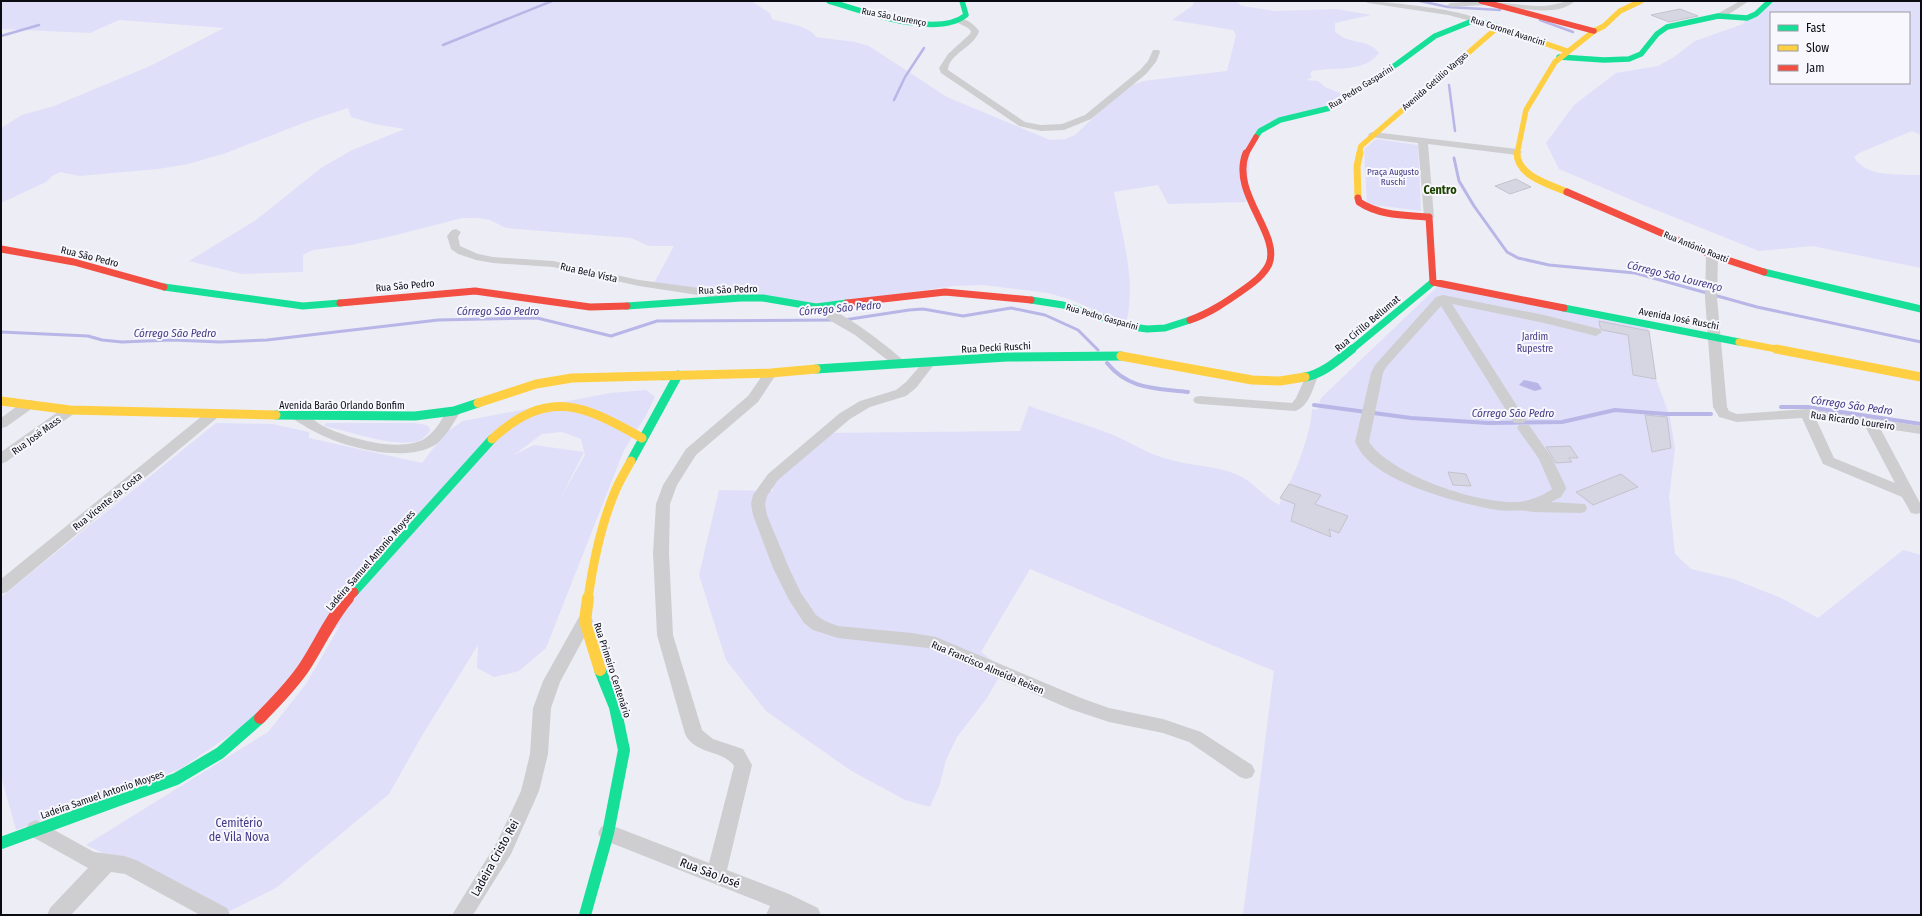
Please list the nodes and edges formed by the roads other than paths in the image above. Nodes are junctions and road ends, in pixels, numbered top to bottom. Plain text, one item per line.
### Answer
1 (829, 1) edge
2 (962, 1) edge
3 (1368, 1) edge
4 (1481, 1) edge
5 (1571, 1) edge
6 (1629, 1) edge
7 (1641, 1) edge
8 (1745, 1) edge
9 (1770, 1) edge
10 (1491, 3) junction
11 (1450, 7) edge
12 (1720, 16) junction
13 (1476, 20) junction
14 (961, 21) junction
15 (1498, 27) junction
16 (1594, 31) junction
17 (1567, 51) junction
18 (1156, 52) dead end
19 (1559, 57) junction
20 (1373, 135) junction
21 (1423, 142) junction
22 (1517, 152) junction
23 (1429, 217) junction
24 (456, 232) dead end
25 (1, 249) edge
26 (1712, 255) junction
27 (1433, 282) junction
28 (742, 298) junction
29 (1443, 299) junction
30 (816, 308) junction
31 (1921, 309) edge
32 (1596, 332) dead end
33 (1714, 336) junction
34 (930, 362) junction
35 (899, 363) junction
36 (771, 373) junction
37 (678, 375) junction
38 (1312, 376) junction
39 (1921, 377) edge
40 (1200, 400) dead end
41 (1, 401) edge
42 (29, 404) junction
43 (70, 410) junction
44 (454, 411) junction
45 (1807, 413) junction
46 (212, 415) junction
47 (298, 416) junction
48 (1870, 422) junction
49 (1, 424) edge
50 (1921, 430) edge
51 (642, 438) junction
52 (1, 459) edge
53 (1907, 493) junction
54 (1517, 507) junction
55 (1580, 508) dead end
56 (1916, 509) dead end
57 (1, 588) edge
58 (585, 621) junction
59 (1246, 771) dead end
60 (36, 829) junction
61 (608, 833) junction
62 (1, 843) edge
63 (106, 864) junction
64 (716, 876) junction
65 (779, 908) edge
66 (57, 915) edge
67 (220, 915) edge
68 (462, 915) edge
69 (585, 915) edge
70 (811, 915) edge

1 - 14 street, Rua São Lourenço
2 - 14 street
3 - 11 street
4 - 10 street
5 - 10 street
6 - 16 street
7 - 16 street
8 - 12 street
9 - 12 street
10 - 11 street
10 - 16 street
11 - 13 street, Rua Coronel Avancini
12 - 19 street
13 - 15 street, Rua Coronel Avancini
13 - 30 street, Rua Pedro Gasparini
14 - 18 street
15 - 17 street, Rua Coronel Avancini
15 - 20 street, Avenida Getúlio Vargas
16 - 17 street
17 - 19 street
19 - 22 street
20 - 21 street
20 - 23 street
21 - 22 street
21 - 23 street
22 - 26 street, Rua Antônio Roatti
23 - 27 street
24 - 28 street, Rua Bela Vista
25 - 28 street, Rua São Pedro
26 - 31 street, Rua Antônio Roatti
26 - 33 street
27 - 33 street, Avenida José Ruschi
27 - 38 street, Rua Cirillo Bellumat
28 - 30 street, Rua São Pedro
29 - 32 street
29 - 54 street
29 - 54 street
30 - 35 street
33 - 39 street, Avenida José Ruschi
33 - 45 street, Rua Ricardo Loureiro
34 - 35 street, Rua Decki Ruschi
34 - 38 street, Rua Decki Ruschi
34 - 59 street, Rua Francisco Almeida Reisen
35 - 36 street, Rua Decki Ruschi
36 - 37 street, Rua Decki Ruschi
36 - 64 street
37 - 44 street, Avenida Barão Orlando Bonfim
37 - 51 street, Rua Primeiro Centenário
38 - 40 street
41 - 42 street, Avenida Barão Orlando Bonfim
42 - 43 street, Avenida Barão Orlando Bonfim
42 - 49 street
43 - 46 street, Avenida Barão Orlando Bonfim
43 - 52 street, Rua José Mass
44 - 47 street, Avenida Barão Orlando Bonfim
44 - 47 street
45 - 48 street, Rua Ricardo Loureiro
45 - 53 street
46 - 47 street, Avenida Barão Orlando Bonfim
46 - 57 street, Rua Vicente da Costa
48 - 50 street, Rua Ricardo Loureiro
48 - 53 street
51 - 58 street, Rua Primeiro Centenário
51 - 60 street, Ladeira Samuel Antonio Moyses
53 - 56 street
54 - 55 street
58 - 61 street, Rua Primeiro Centenário
58 - 68 street, Ladeira Cristo Rei
60 - 62 street, Ladeira Samuel Antonio Moyses
60 - 63 street
61 - 64 street, Rua São José
61 - 69 street, Rua Primeiro Centenário
63 - 66 street
63 - 67 street
64 - 65 street, Rua São José
65 - 70 street, Rua São José

